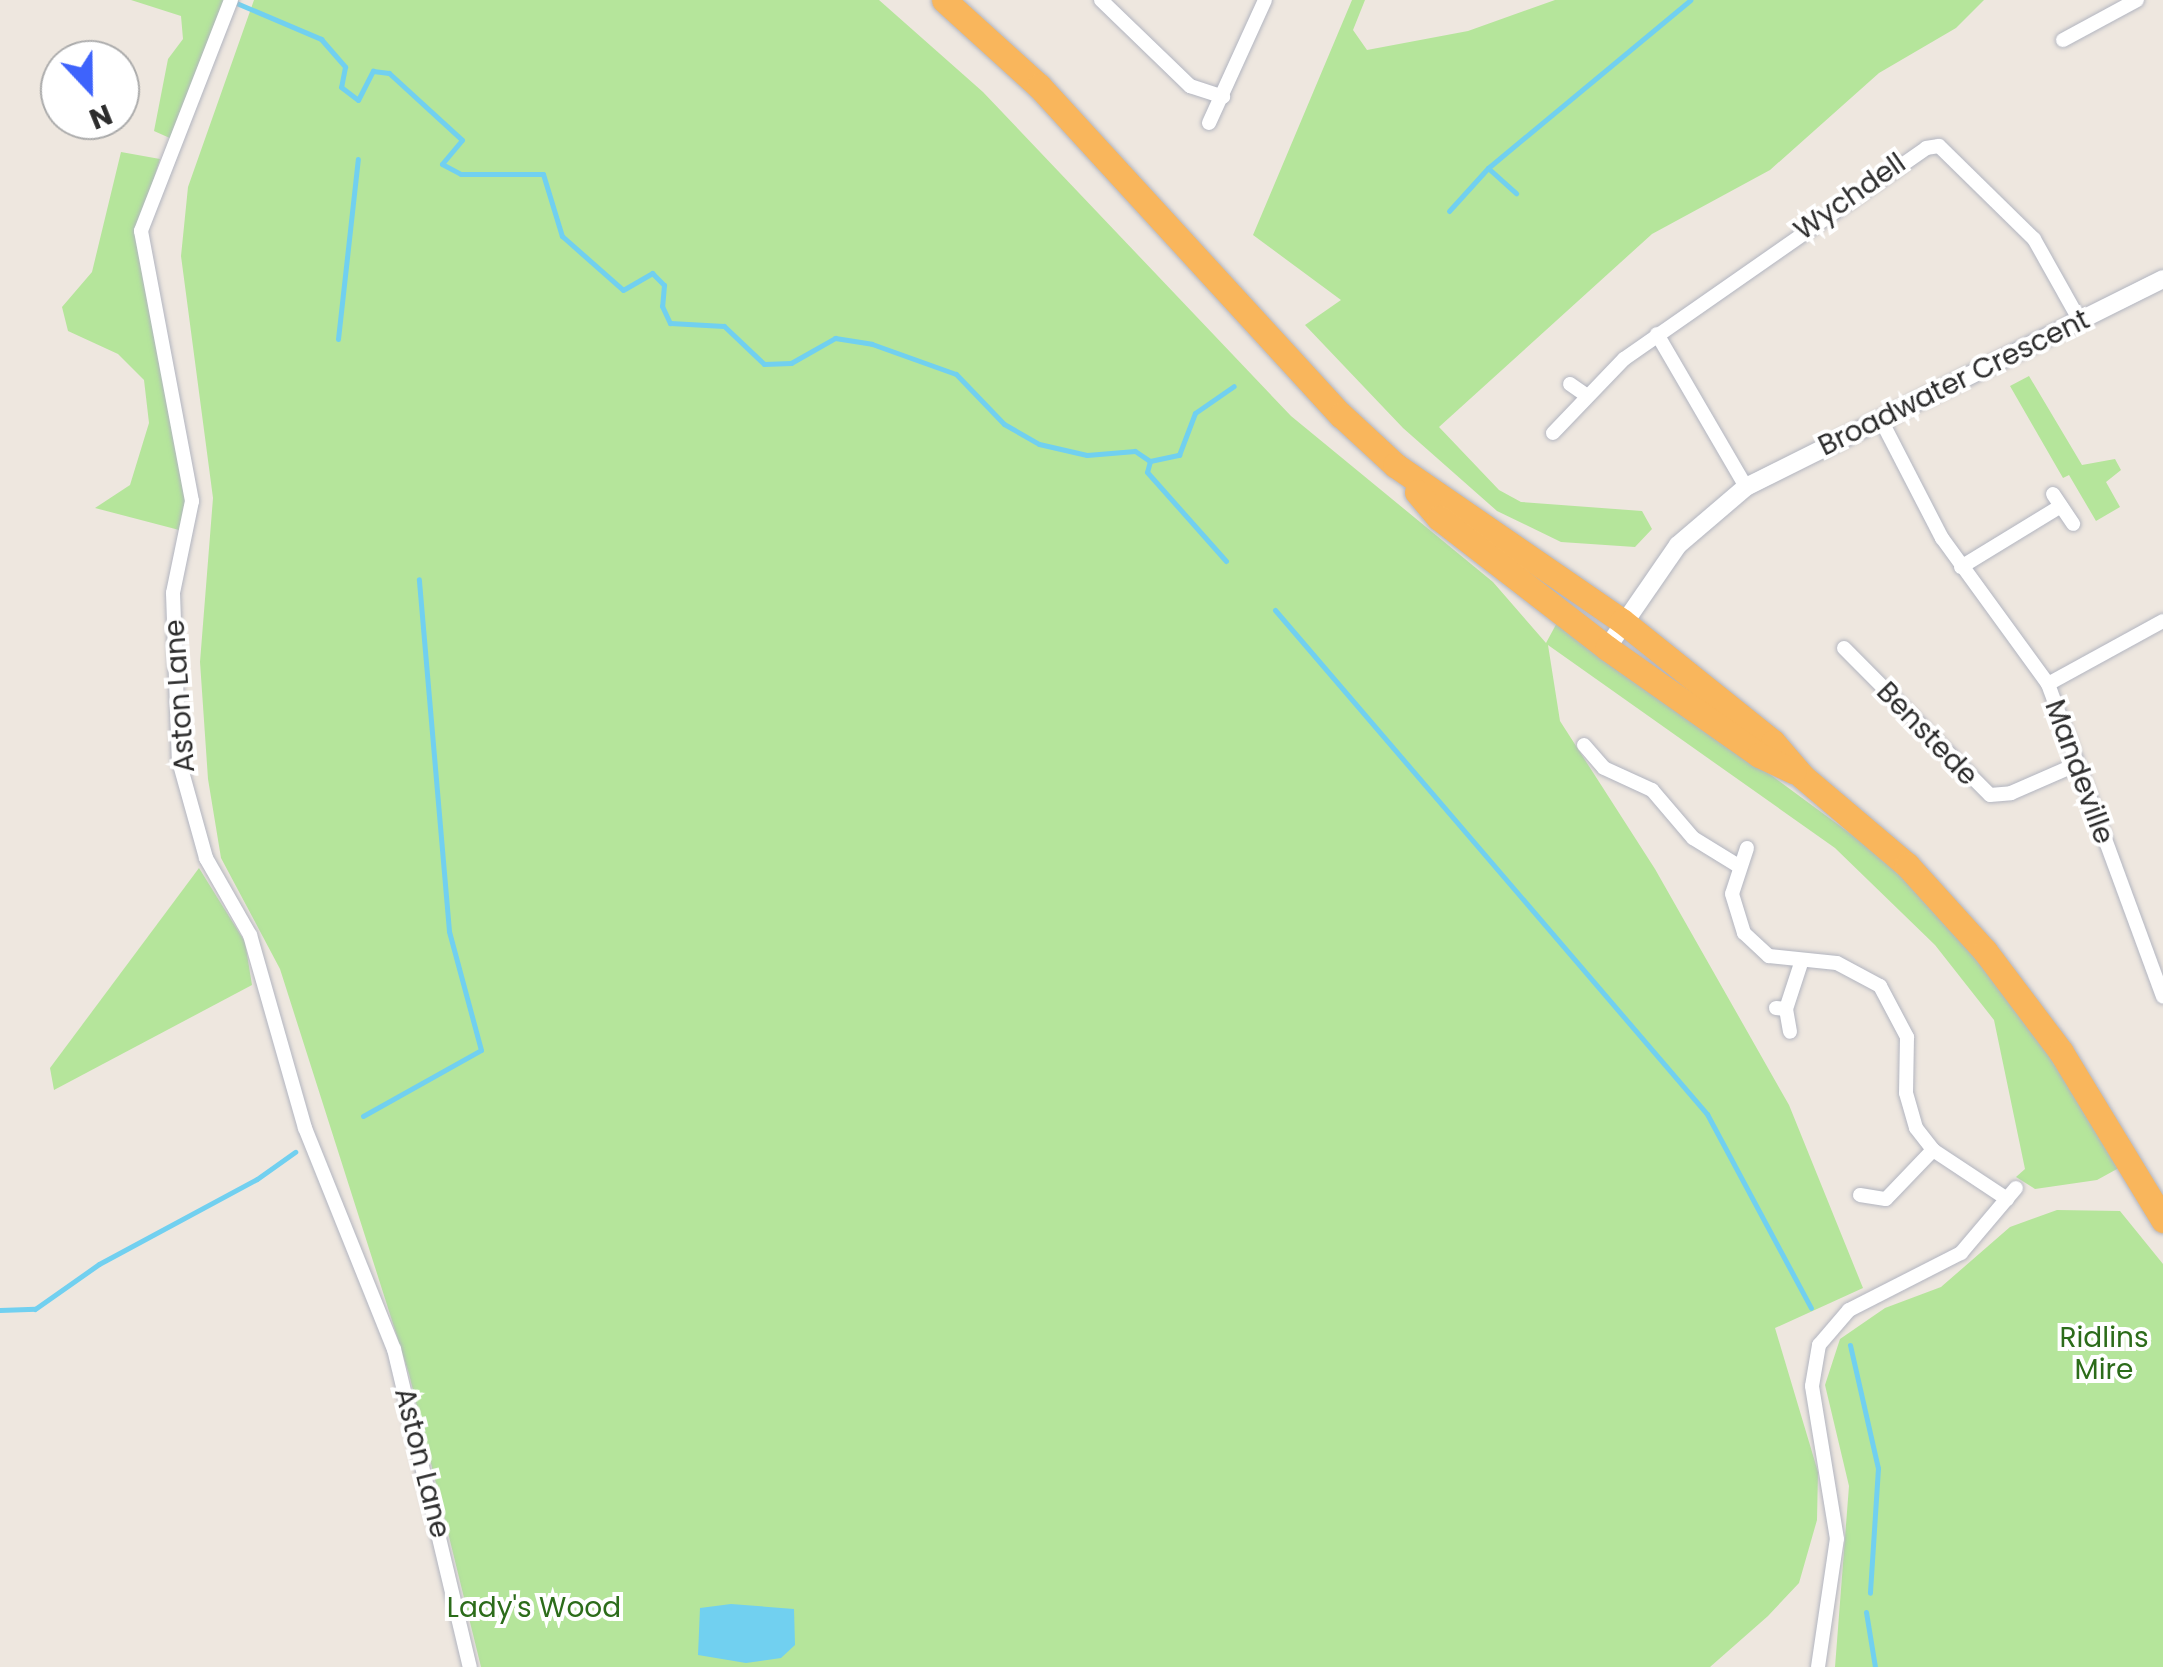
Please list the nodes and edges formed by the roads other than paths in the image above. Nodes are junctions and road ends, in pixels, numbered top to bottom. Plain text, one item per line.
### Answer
1 (230, 0) edge
2 (944, 0) edge
3 (1102, 0) edge
4 (1264, 0) edge
5 (2098, 0) edge
6 (2137, 0) edge
7 (2107, 15) junction
8 (2063, 40) dead end
9 (1222, 97) junction
10 (1209, 123) dead end
11 (2163, 280) edge
12 (2080, 322) junction
13 (1657, 334) junction
14 (1570, 384) dead end
15 (1586, 396) junction
16 (1882, 422) junction
17 (1554, 432) dead end
18 (1395, 465) junction
19 (1746, 487) junction
20 (2072, 524) dead end
21 (1962, 567) junction
22 (1622, 621) junction
23 (2163, 622) edge
24 (1606, 648) junction
25 (1844, 648) dead end
26 (2048, 684) junction
27 (1584, 745) dead end
28 (2075, 765) junction
29 (1802, 776) junction
30 (1747, 848) dead end
31 (1737, 865) junction
32 (1800, 963) junction
33 (2163, 996) edge
34 (1790, 1032) dead end
35 (1933, 1150) junction
36 (1860, 1195) dead end
37 (2163, 1220) edge
38 (470, 1667) edge
39 (1818, 1667) edge

1 - 38 street, Aston Lane
2 - 18 highway
3 - 9 street
4 - 9 street
5 - 7 street
6 - 7 street
7 - 8 street
9 - 10 street
11 - 12 street, Broadwater Crescent
12 - 13 street, Wychdell
12 - 16 street, Broadwater Crescent
13 - 15 street, Wychdell
13 - 19 street
14 - 15 street
15 - 17 street, Wychdell
16 - 19 street, Broadwater Crescent
16 - 21 street, Mandeville
18 - 22 highway
18 - 24 highway
19 - 22 street, Broadwater Crescent
20 - 21 street
21 - 26 street, Mandeville
22 - 24 street, Broadwater Crescent
22 - 29 highway
23 - 26 street
24 - 29 highway
25 - 28 street, Benstede
26 - 28 street, Mandeville
27 - 31 street
28 - 33 street, Mandeville
29 - 37 highway
30 - 31 street
31 - 32 street
32 - 34 street
32 - 35 street
35 - 36 street
35 - 39 street

